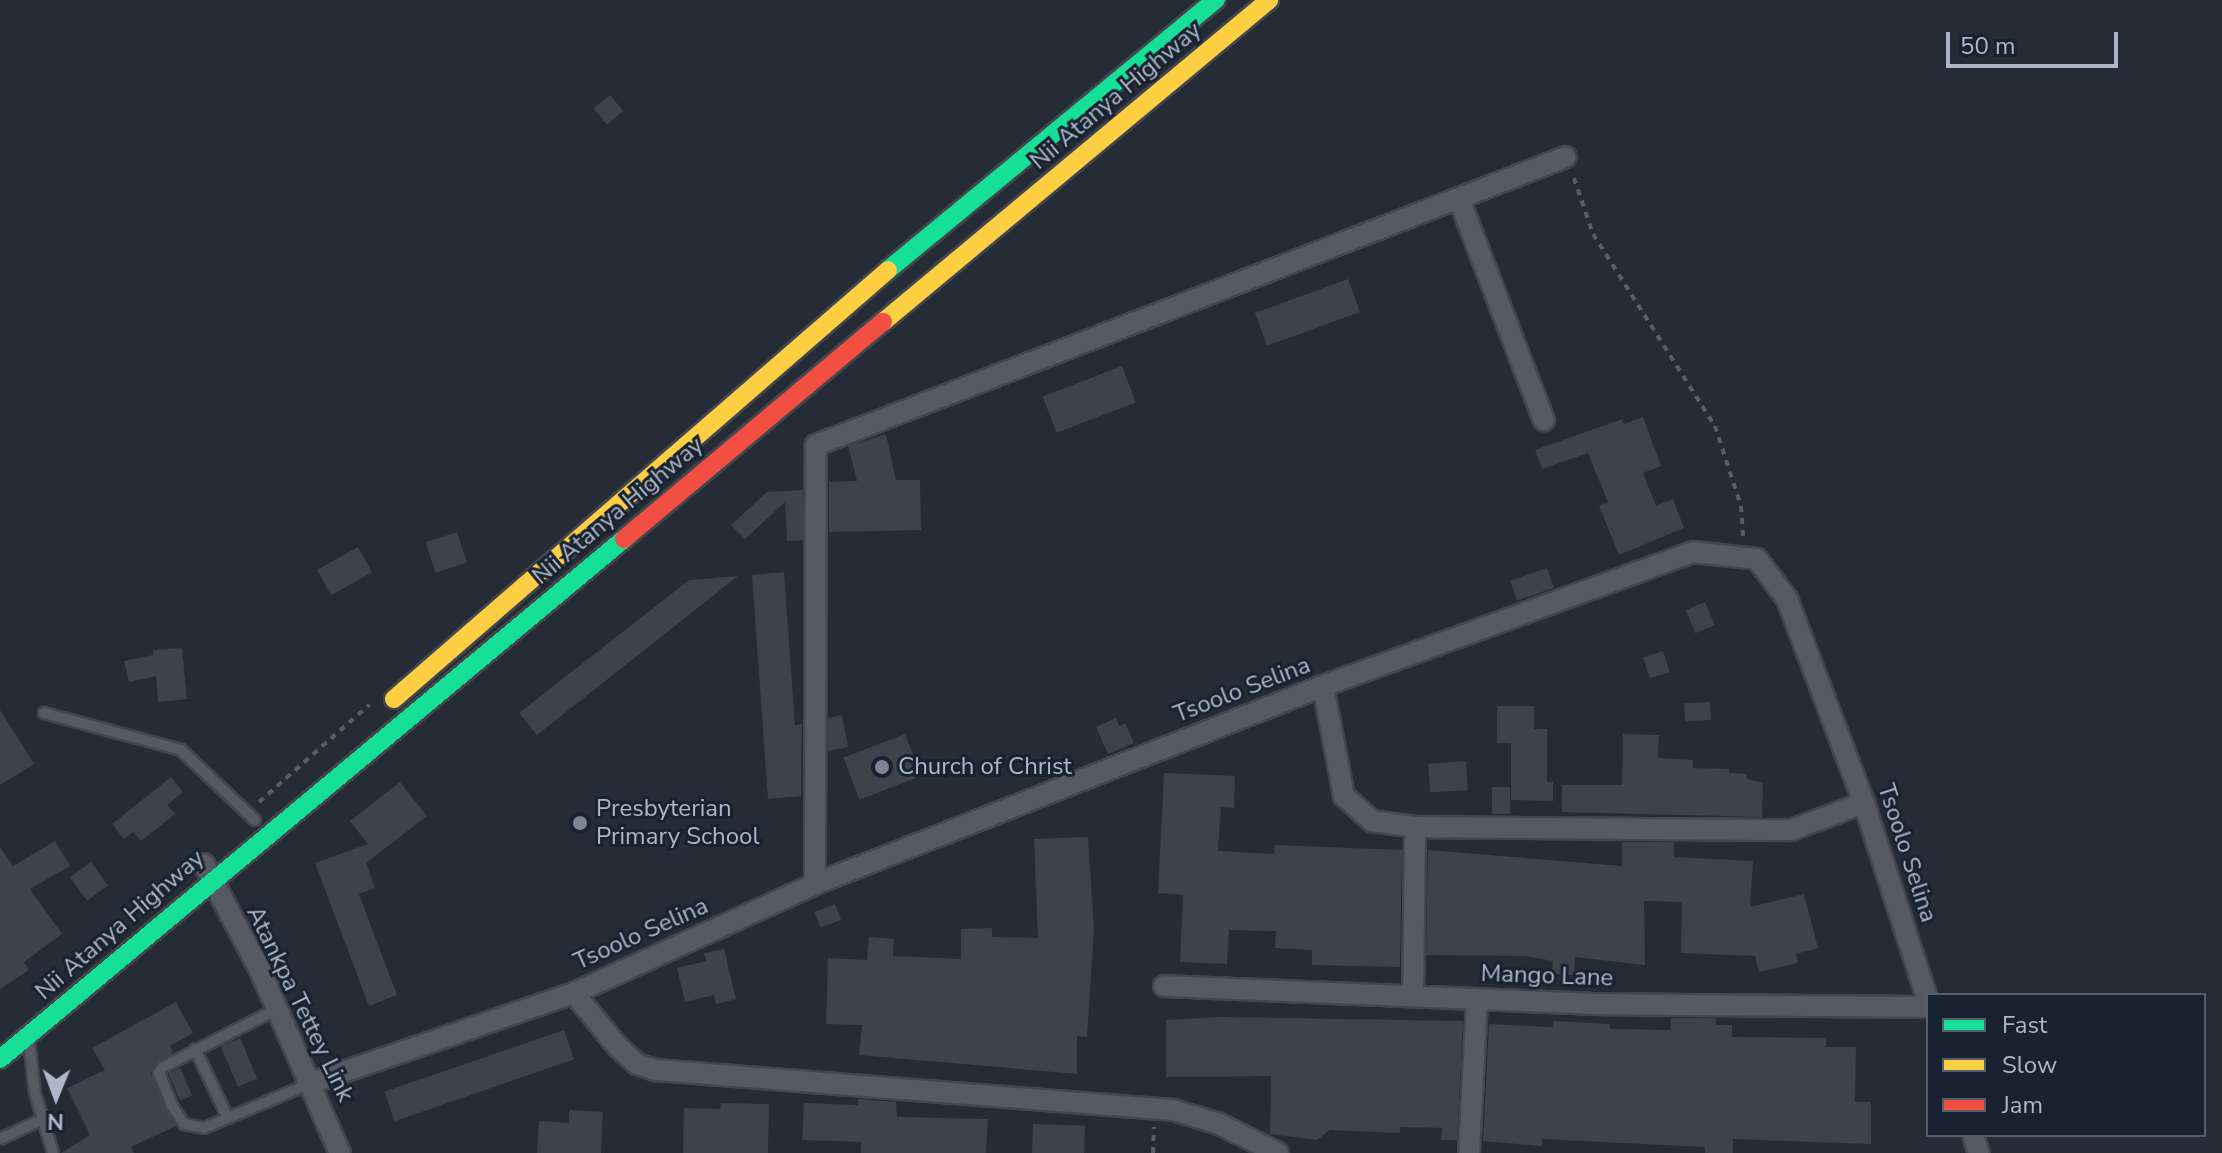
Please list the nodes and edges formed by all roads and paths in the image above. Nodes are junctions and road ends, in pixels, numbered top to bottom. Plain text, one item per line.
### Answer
1 (1216, 0) edge
2 (1269, 0) edge
3 (1566, 157) joint
4 (1459, 199) junction
5 (1544, 420) dead end
6 (1745, 556) junction
7 (1323, 686) junction
8 (44, 713) dead end
9 (375, 716) dead end
10 (1864, 803) junction
11 (261, 815) joint
12 (1415, 827) junction
13 (206, 872) junction
14 (815, 884) junction
15 (1164, 986) dead end
16 (574, 993) junction
17 (1926, 995) edge
18 (1413, 996) junction
19 (1477, 999) junction
20 (1926, 1007) edge
21 (277, 1009) junction
22 (28, 1035) junction
23 (0, 1037) edge
24 (195, 1049) junction
25 (0, 1059) edge
26 (311, 1083) junction
27 (228, 1118) junction
28 (43, 1119) junction
29 (0, 1139) edge
30 (53, 1153) edge
31 (340, 1153) edge
32 (1278, 1153) edge
33 (1469, 1153) edge

1 - 9 main road
2 - 13 main road, Nii Atanya Highway
3 - 4 street
3 - 6 path
4 - 5 street
4 - 14 street
6 - 7 street, Tsoolo Selina
6 - 10 street, Tsoolo Selina
7 - 12 street
7 - 14 street, Tsoolo Selina
8 - 11 lane
10 - 12 street
10 - 17 street, Tsoolo Selina
11 - 13 main road
12 - 18 street
13 - 21 street, Atankpa Tettey Link
13 - 22 main road, Nii Atanya Highway
13 - 23 main road
14 - 16 street, Tsoolo Selina
15 - 18 street, Mango Lane
16 - 26 street, Tsoolo Selina
16 - 32 street
18 - 19 street, Mango Lane
19 - 20 street, Mango Lane
19 - 33 street
21 - 24 lane
21 - 26 street, Atankpa Tettey Link
22 - 25 main road, Nii Atanya Highway
22 - 28 lane
24 - 27 lane
24 - 27 lane
26 - 27 lane
26 - 31 street, Atankpa Tettey Link
28 - 29 lane
28 - 30 lane

